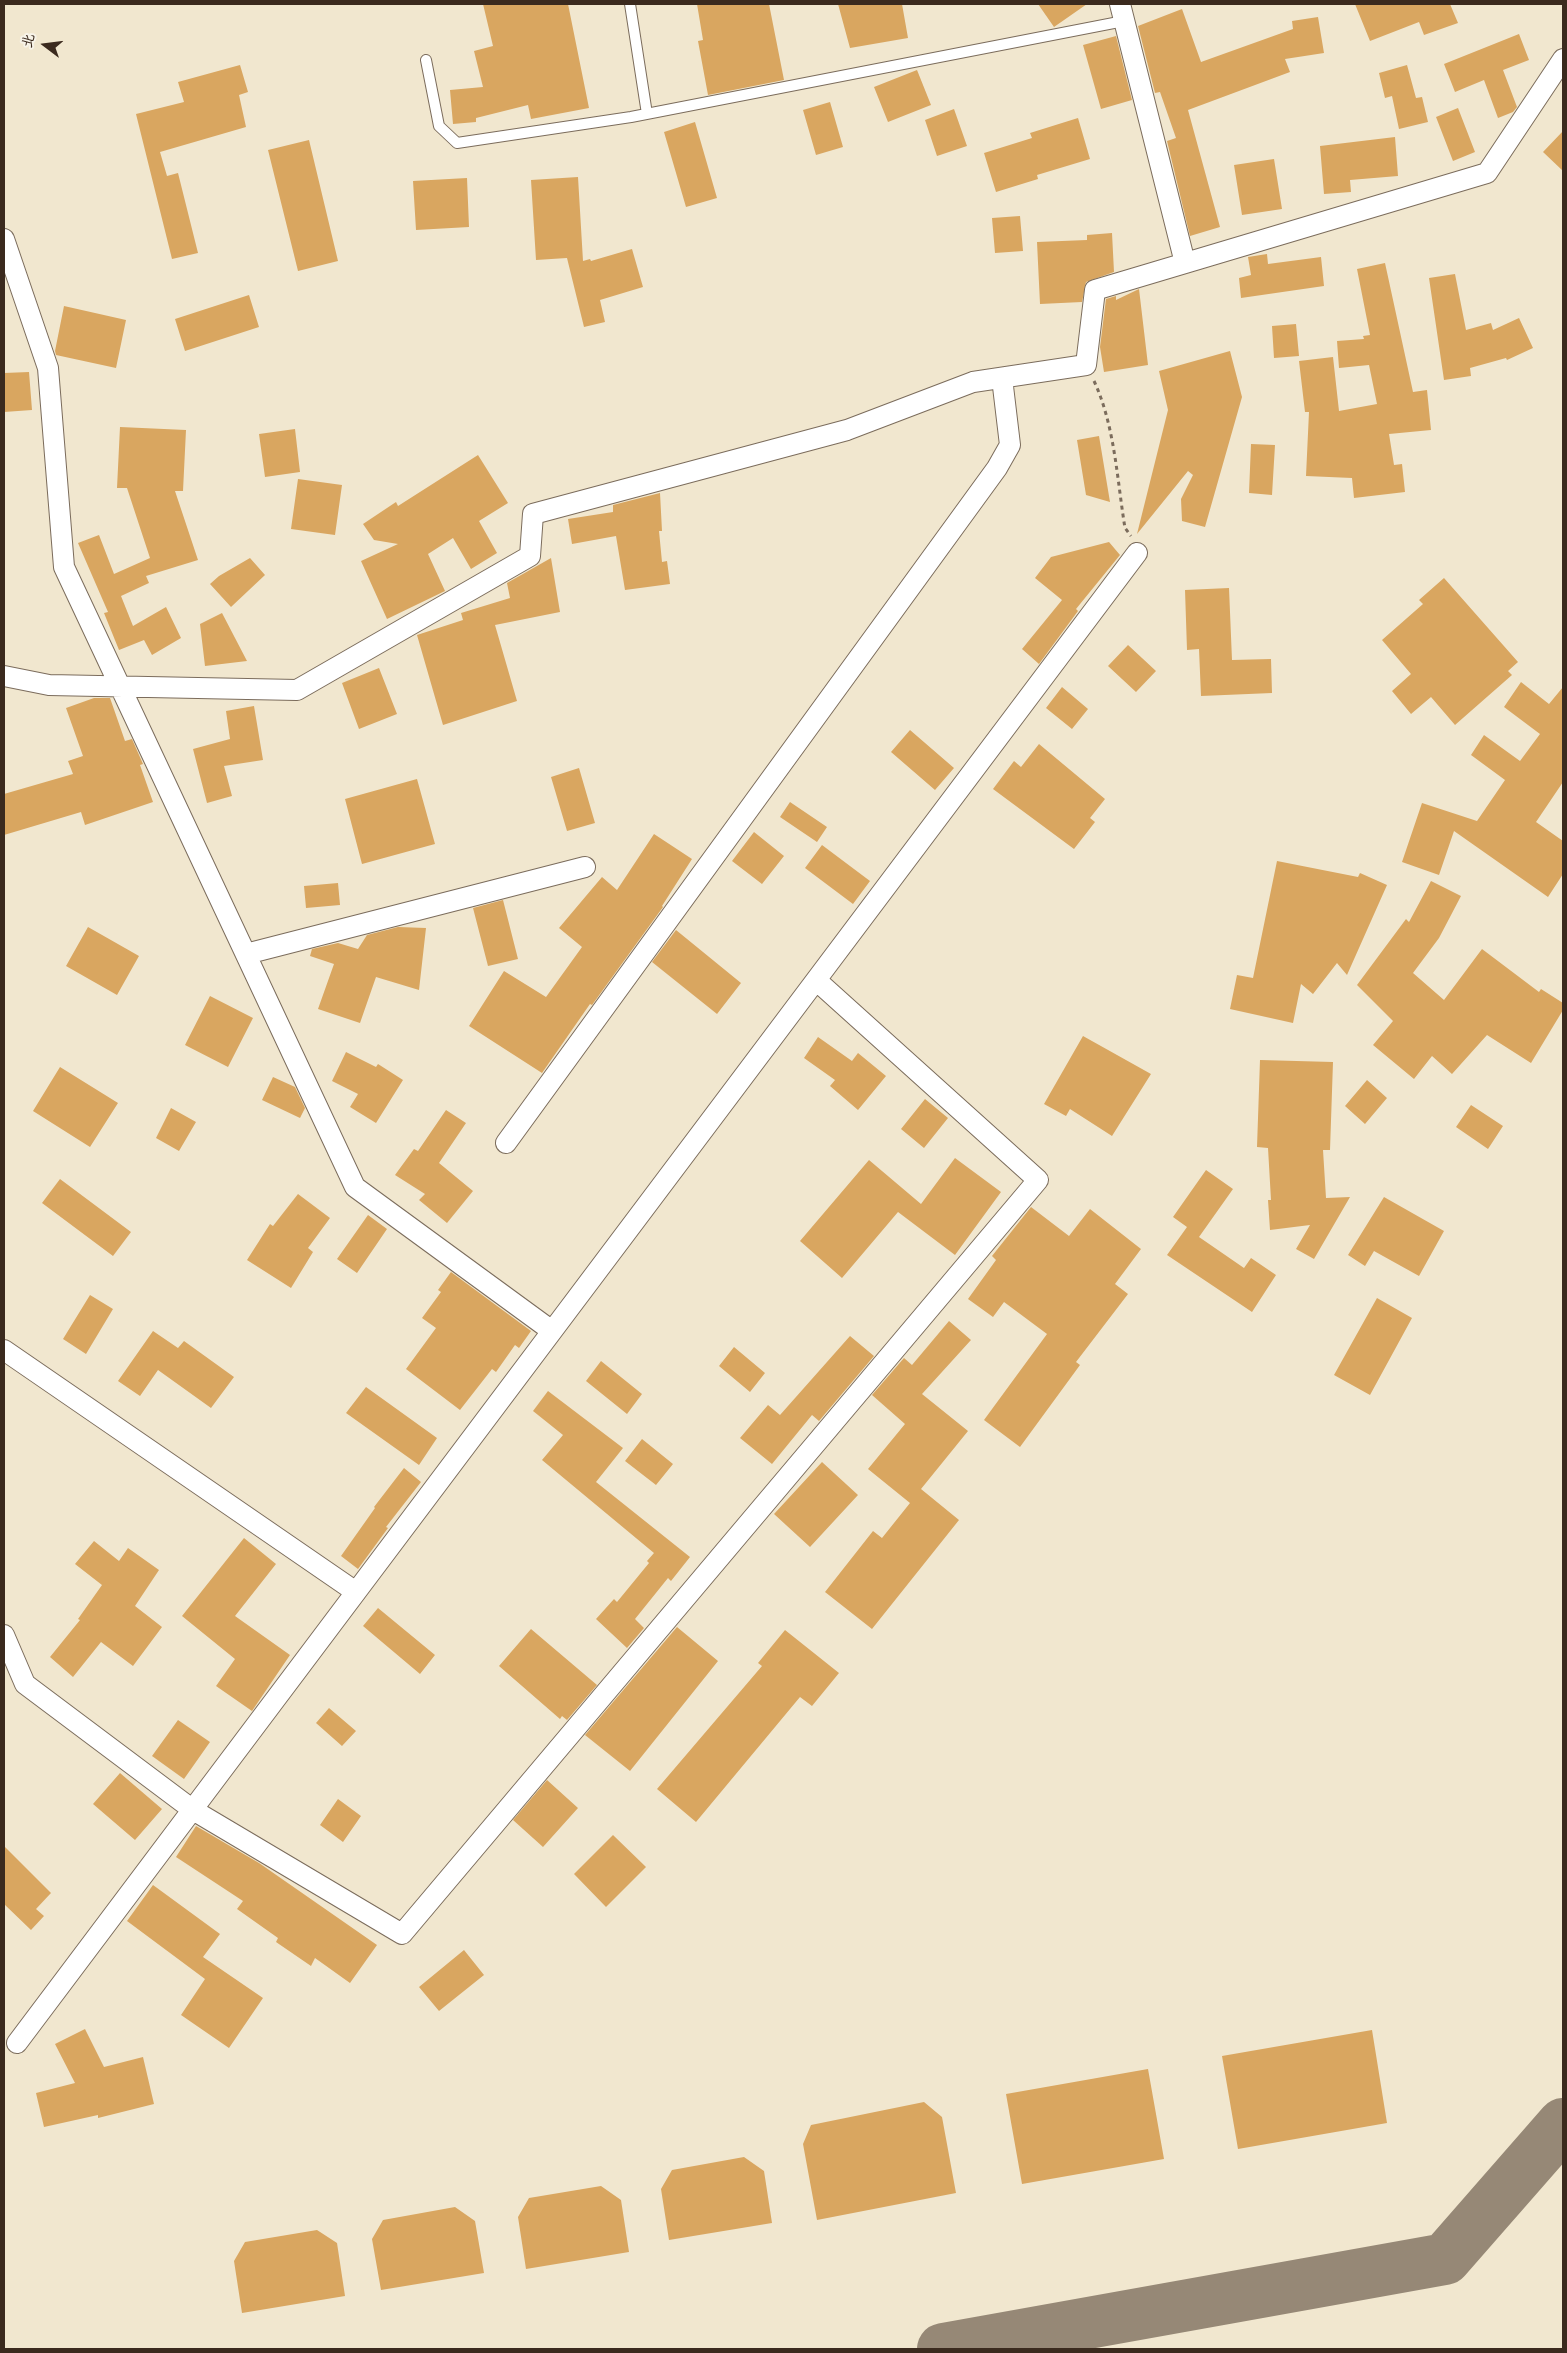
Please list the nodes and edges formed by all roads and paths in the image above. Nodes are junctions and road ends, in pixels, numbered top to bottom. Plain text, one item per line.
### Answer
1 (630, 4) edge
2 (1122, 12) edge
3 (1563, 59) edge
4 (426, 60) dead end
5 (647, 114) junction
6 (4, 239) edge
7 (1185, 263) junction
8 (1086, 365) junction
9 (1002, 378) junction
10 (1137, 553) joint
11 (4, 676) edge
12 (120, 686) junction
13 (585, 866) dead end
14 (246, 954) junction
15 (816, 980) junction
16 (506, 1143) dead end
17 (552, 1330) junction
18 (4, 1350) edge
19 (356, 1592) junction
20 (4, 1635) edge
21 (193, 1810) junction
22 (17, 2044) dead end

1 - 5 lane
2 - 5 lane
2 - 7 street
3 - 7 street
4 - 5 lane
6 - 12 street
7 - 8 street
8 - 9 street
8 - 10 path
9 - 12 street
9 - 16 street
10 - 15 street
11 - 12 street
12 - 14 street
13 - 14 street
14 - 17 street
15 - 17 street
15 - 21 street
17 - 19 street
18 - 19 street
19 - 21 street
20 - 21 street
21 - 22 street

